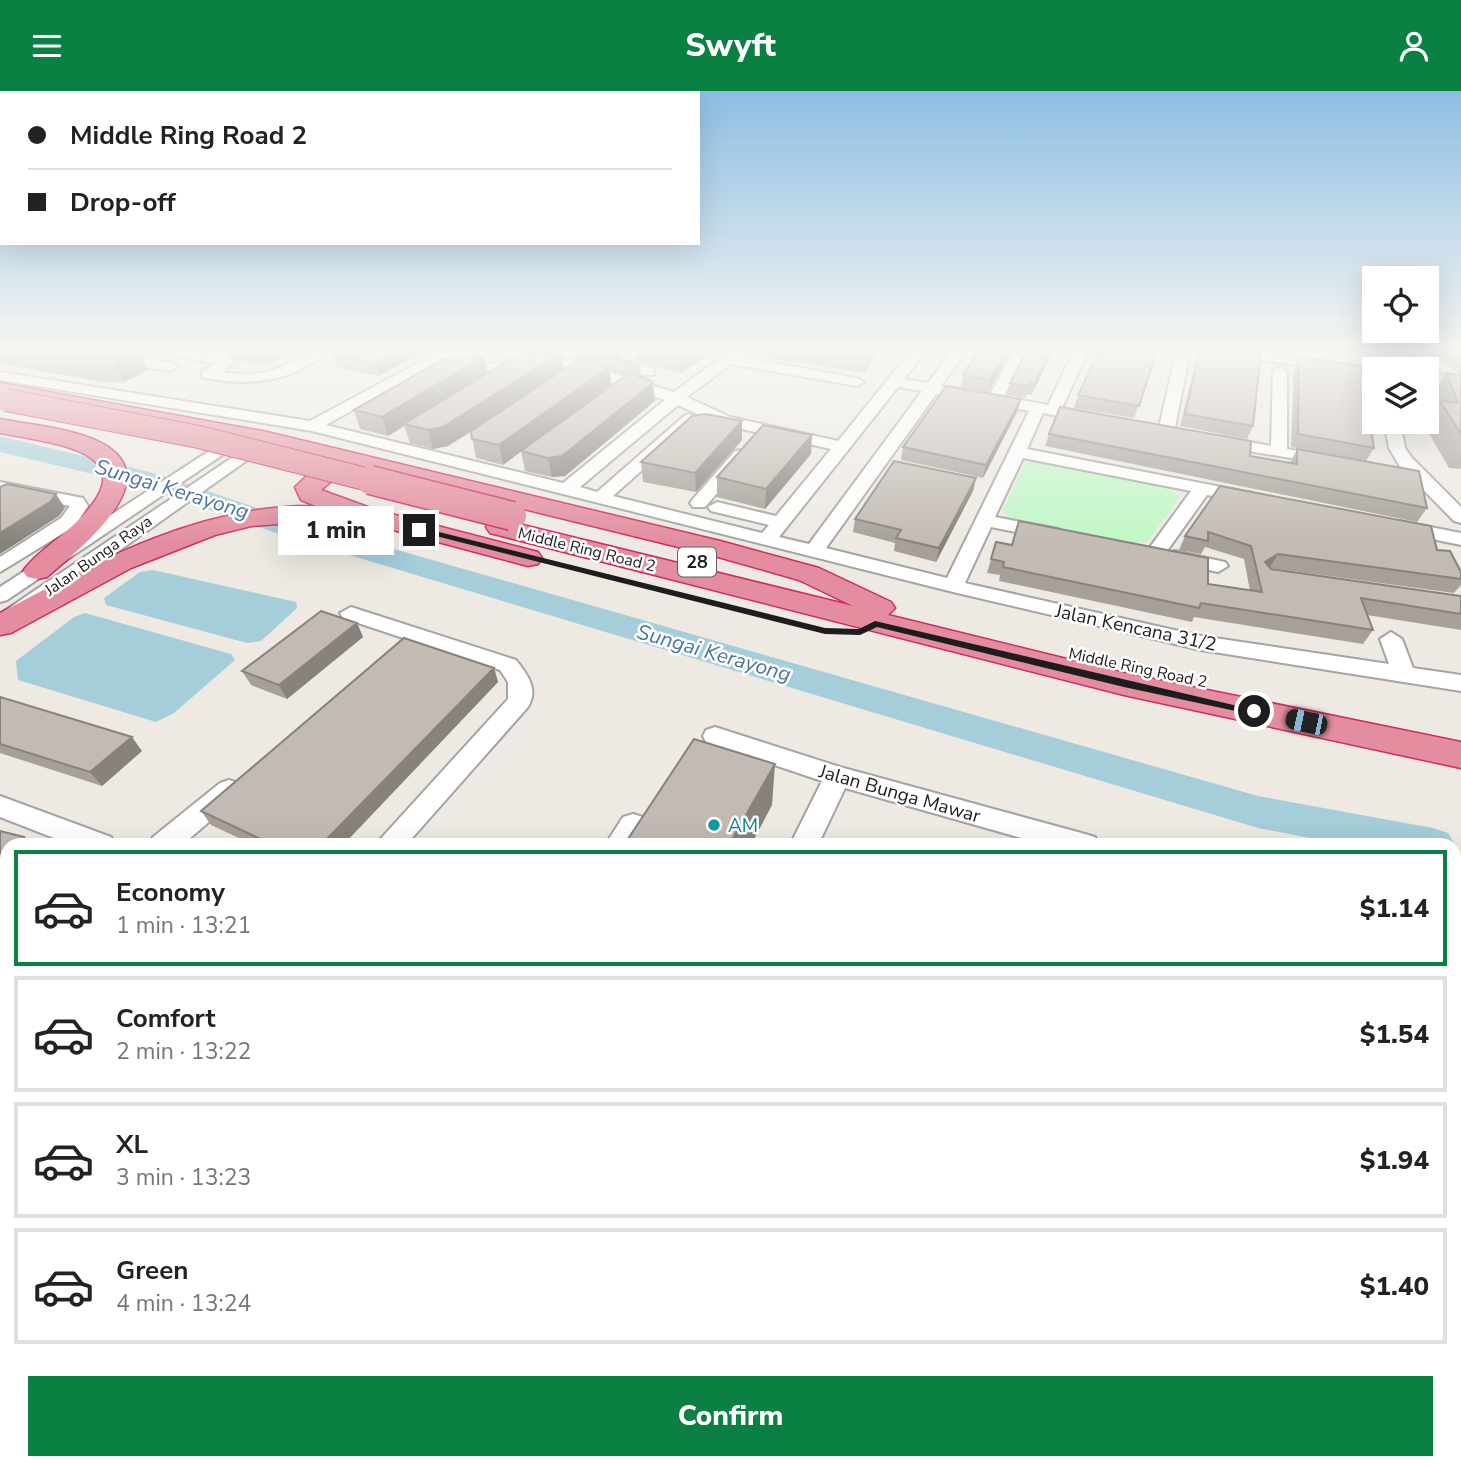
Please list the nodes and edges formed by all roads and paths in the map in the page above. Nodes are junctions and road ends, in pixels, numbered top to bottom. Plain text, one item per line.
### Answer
1 (64, 415) edge
2 (143, 415) edge
3 (145, 415) edge
4 (232, 415) edge
5 (332, 415) edge
6 (646, 415) edge
7 (694, 415) edge
8 (710, 415) edge
9 (868, 415) edge
10 (913, 415) edge
11 (1041, 415) edge
12 (1076, 415) edge
13 (1170, 415) edge
14 (1279, 415) edge
15 (362, 419) edge
16 (1116, 422) edge
17 (0, 426) edge
18 (312, 426) junction
19 (413, 430) edge
20 (763, 430) junction
21 (338, 432) junction
22 (1166, 432) edge
23 (1394, 434) edge
24 (255, 437) junction
25 (1203, 439) edge
26 (389, 445) junction
27 (88, 446) junction
28 (842, 447) junction
29 (1017, 452) junction
30 (1279, 453) junction
31 (528, 457) edge
32 (368, 463) junction
33 (876, 463) junction
34 (1345, 465) edge
35 (904, 469) edge
36 (186, 471) joint
37 (1385, 472) edge
38 (506, 474) junction
39 (1425, 479) junction
40 (616, 483) junction
41 (9, 489) edge
42 (567, 489) junction
43 (1202, 489) junction
44 (652, 491) dead end
45 (675, 497) dead end
46 (600, 498) junction
47 (0, 501) edge
48 (1265, 501) edge
49 (699, 502) junction
50 (86, 511) junction
51 (367, 516) junction
52 (1461, 517) edge
53 (984, 520) junction
54 (780, 522) junction
55 (1383, 524) edge
56 (768, 538) junction
57 (1076, 538) edge
58 (1461, 539) edge
59 (814, 550) junction
60 (1148, 552) joint
61 (0, 566) edge
62 (1218, 566) dead end
63 (37, 571) junction
64 (953, 586) junction
65 (0, 596) edge
66 (351, 613) dead end
67 (878, 616) junction
68 (0, 625) edge
69 (412, 635) junction
70 (1391, 639) dead end
71 (391, 652) edge
72 (1405, 674) junction
73 (1461, 683) edge
74 (1461, 734) edge
75 (715, 736) dead end
76 (1461, 755) edge
77 (246, 775) edge
78 (837, 776) junction
79 (0, 806) edge
80 (82, 838) edge
81 (171, 838) edge
82 (395, 838) edge
83 (807, 838) edge
84 (1060, 838) edge

1 - 67 highway, Middle Ring Road 2 / 28
2 - 27 highway
3 - 24 highway
4 - 18 street, Jalan Kencana 31/2
5 - 18 street
6 - 42 street
7 - 40 street
8 - 20 street
9 - 28 street
10 - 33 street
11 - 29 street
12 - 16 street
13 - 22 street
14 - 30 street
15 - 21 street
17 - 27 highway
18 - 21 street, Jalan Kencana 31/2
19 - 26 street
20 - 28 street
20 - 49 street
21 - 26 street, Jalan Kencana 31/2
23 - 39 street
24 - 32 highway
24 - 36 street, Jalan Bunga Raya
24 - 68 street, Jalan Bunga Raya
25 - 30 street
26 - 38 street, Jalan Kencana 31/2
27 - 50 highway
28 - 54 street
29 - 43 street
29 - 53 street
30 - 34 street
31 - 38 street
32 - 51 highway
32 - 67 highway
33 - 35 street
33 - 59 street
36 - 63 street, Jalan Bunga Raya
37 - 39 street
38 - 42 street, Jalan Kencana 31/2
39 - 52 street
40 - 44 street
40 - 46 street
41 - 47 street
41 - 50 street
42 - 46 street, Jalan Kencana 31/2
43 - 48 street
43 - 60 street
45 - 49 street
46 - 56 street, Jalan Kencana 31/2
49 - 54 street
50 - 61 street
50 - 63 highway
51 - 67 highway
51 - 68 highway
53 - 57 street
53 - 64 street
54 - 56 street
55 - 58 street
56 - 59 street, Jalan Kencana 31/2
59 - 64 street, Jalan Kencana 31/2
60 - 62 street
63 - 65 street, Jalan Bunga Raya
64 - 72 street, Jalan Kencana 31/2
66 - 69 street
67 - 74 highway, Middle Ring Road 2 / 28
67 - 76 highway, Middle Ring Road 2 / 28
69 - 71 street
69 - 82 street
70 - 72 street
72 - 73 street, Jalan Kencana 31/2
75 - 78 street, Jalan Bunga Mawar
77 - 81 street
78 - 83 street
78 - 84 street, Jalan Bunga Mawar
79 - 80 street

